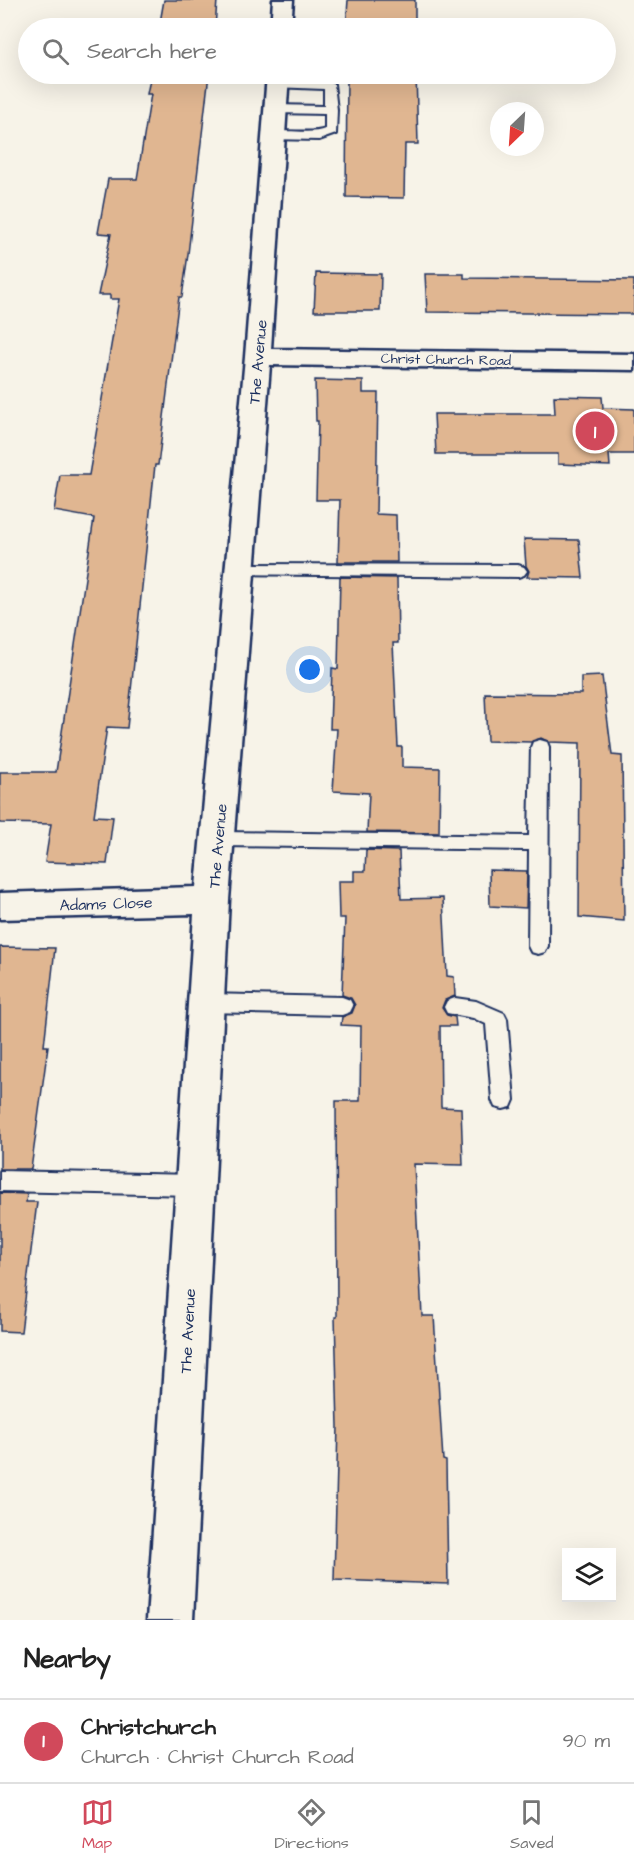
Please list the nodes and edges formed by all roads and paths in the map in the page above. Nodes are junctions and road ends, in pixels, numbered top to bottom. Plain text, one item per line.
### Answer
1 (283, 0) edge
2 (282, 18) edge
3 (276, 101) edge
4 (331, 110) junction
5 (258, 357) junction
6 (634, 362) edge
7 (239, 570) junction
8 (518, 571) dead end
9 (540, 747) dead end
10 (218, 839) junction
11 (538, 843) junction
12 (212, 900) junction
13 (0, 906) edge
14 (538, 946) dead end
15 (206, 1003) junction
16 (342, 1006) dead end
17 (455, 1007) dead end
18 (503, 1100) dead end
19 (0, 1181) edge
20 (195, 1185) junction
21 (170, 1620) edge

1 - 2 street
3 - 4 lane
3 - 4 lane
3 - 4 lane
3 - 5 street, The Avenue
5 - 6 street, Christ Church Road
5 - 7 street, The Avenue
7 - 8 lane
7 - 10 street, The Avenue
9 - 11 lane
10 - 11 lane
10 - 12 street, The Avenue
11 - 14 lane
12 - 13 street, Adams Close
12 - 15 street, The Avenue
15 - 16 lane
15 - 20 street, The Avenue
17 - 18 lane
19 - 20 lane
20 - 21 street, The Avenue

